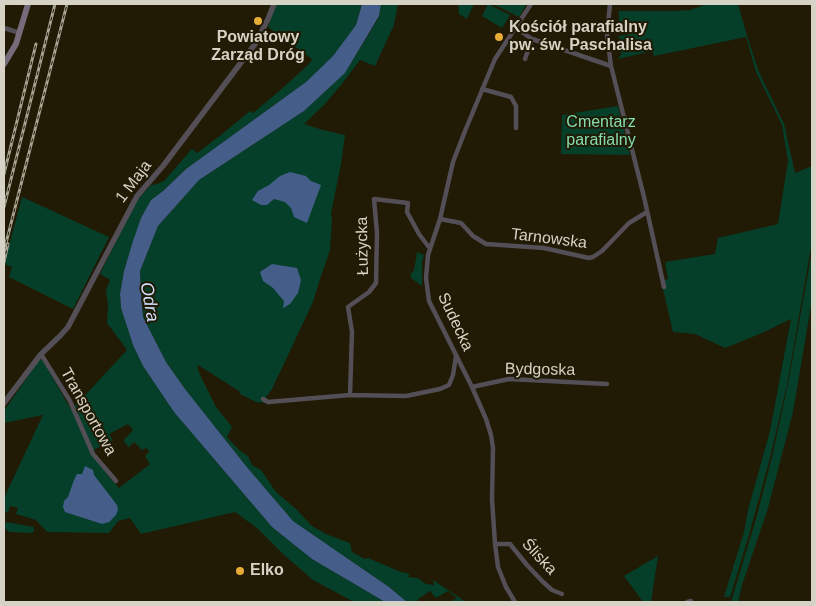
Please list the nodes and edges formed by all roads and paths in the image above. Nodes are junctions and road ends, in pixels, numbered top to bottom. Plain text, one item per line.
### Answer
1 (28, 4) edge
2 (274, 4) edge
3 (531, 4) edge
4 (610, 4) edge
5 (4, 28) edge
6 (516, 28) junction
7 (20, 33) junction
8 (532, 39) junction
9 (525, 59) dead end
10 (4, 64) edge
11 (611, 66) junction
12 (482, 89) junction
13 (516, 128) dead end
14 (647, 212) junction
15 (440, 219) junction
16 (430, 248) junction
17 (664, 287) dead end
18 (41, 354) junction
19 (456, 354) junction
20 (608, 384) dead end
21 (472, 387) junction
22 (350, 396) junction
23 (262, 400) dead end
24 (4, 403) edge
25 (116, 481) dead end
26 (495, 544) junction
27 (562, 594) dead end
28 (515, 602) edge

1 - 7 main road
2 - 18 street, 1 Maja
3 - 6 street, Sudecka
4 - 11 street
5 - 7 street
6 - 8 street
6 - 12 street, Sudecka
7 - 10 main road
8 - 9 street
8 - 11 street
11 - 14 street
12 - 13 street
12 - 15 street, Sudecka
14 - 15 street, Tarnowska
14 - 17 street
15 - 16 street, Sudecka
16 - 19 street, Sudecka
16 - 22 street, Łużycka
18 - 24 street, 1 Maja
18 - 25 street, Transportowa
19 - 21 street, Sudecka
19 - 22 street
20 - 21 street, Bydgoska
21 - 26 street, Sudecka
22 - 23 street
26 - 27 street, Śliska
26 - 28 street, Sudecka

